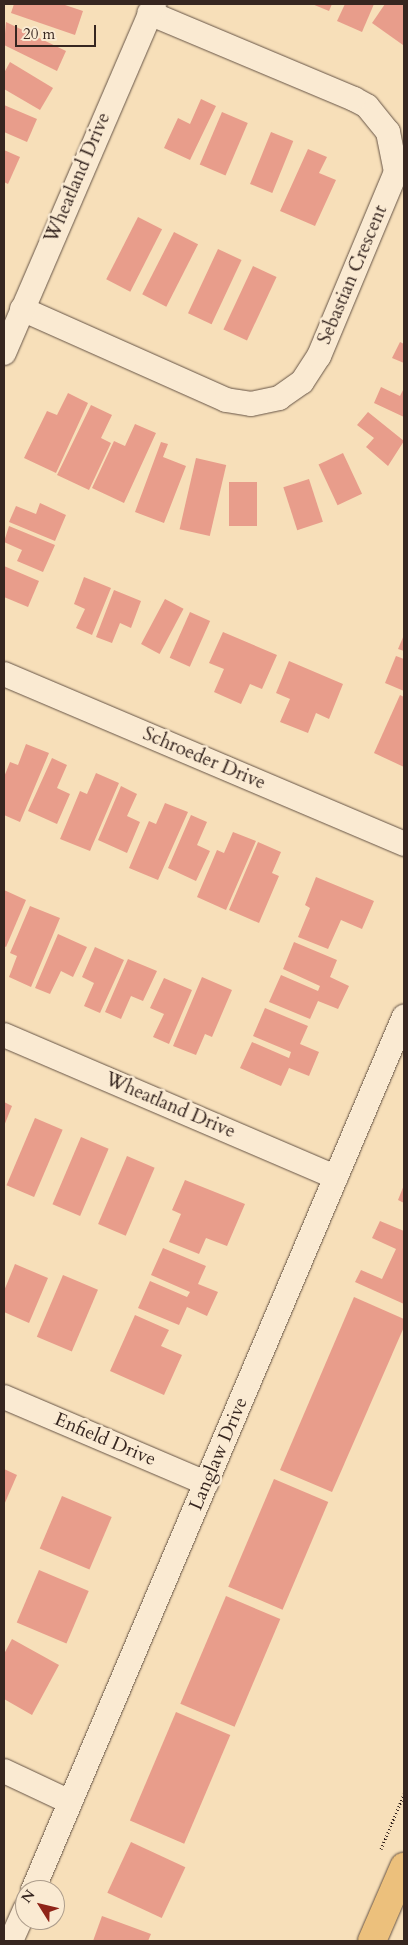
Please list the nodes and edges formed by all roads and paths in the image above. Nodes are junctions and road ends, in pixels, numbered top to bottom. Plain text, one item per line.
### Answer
1 (152, 9) edge
2 (22, 309) junction
3 (4, 353) edge
4 (4, 674) edge
5 (404, 844) edge
6 (404, 1017) edge
7 (4, 1035) edge
8 (336, 1176) junction
9 (4, 1397) edge
10 (206, 1483) junction
11 (4, 1771) edge
12 (70, 1802) junction
13 (404, 1867) edge
14 (37, 1880) edge
15 (372, 1941) edge

1 - 2 street, Wheatland Drive
1 - 2 street, Sebastian Crescent
2 - 3 street, Wheatland Drive
4 - 5 street, Schroeder Drive
6 - 8 street, Langlaw Drive
7 - 8 street, Wheatland Drive
8 - 10 street, Langlaw Drive
9 - 10 street, Enfield Drive
10 - 12 street, Langlaw Drive
11 - 12 street
12 - 14 street, Langlaw Drive
13 - 15 main road

